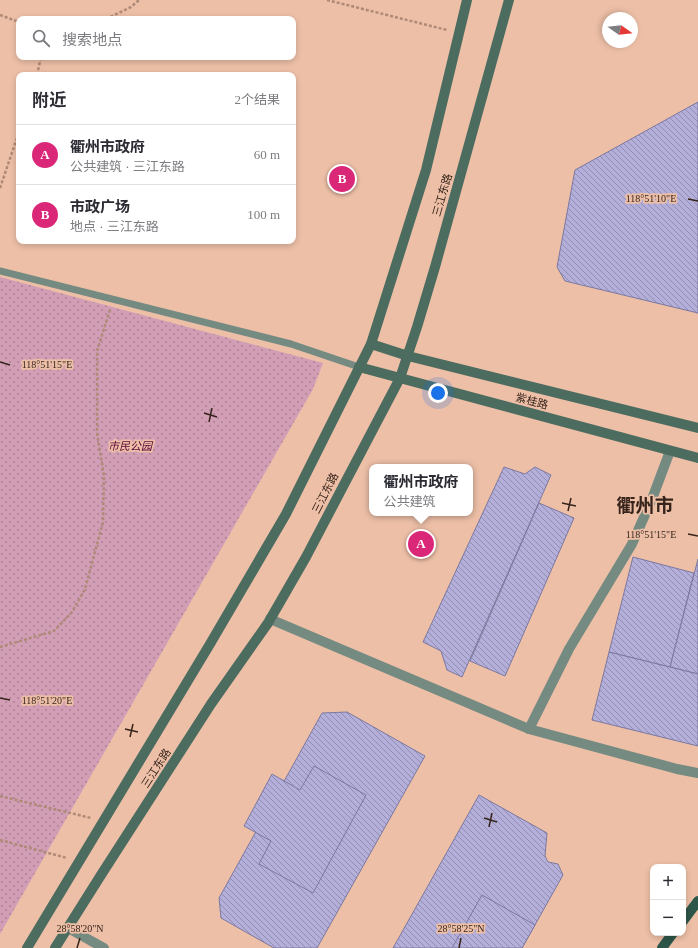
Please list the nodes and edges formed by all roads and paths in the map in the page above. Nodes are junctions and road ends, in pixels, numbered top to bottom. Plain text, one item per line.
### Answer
1 (139, 0) edge
2 (327, 0) edge
3 (467, 0) edge
4 (509, 0) edge
5 (0, 14) edge
6 (112, 16) edge
7 (16, 21) edge
8 (459, 33) junction
9 (40, 60) edge
10 (38, 72) edge
11 (16, 141) edge
12 (0, 188) edge
13 (0, 271) edge
14 (114, 300) junction
15 (371, 344) junction
16 (408, 356) junction
17 (359, 367) junction
18 (400, 378) junction
19 (698, 428) edge
20 (670, 451) junction
21 (698, 458) edge
22 (270, 620) junction
23 (0, 647) edge
24 (529, 729) junction
25 (698, 773) edge
26 (0, 796) edge
27 (103, 821) junction
28 (0, 840) edge
29 (79, 861) junction
30 (698, 902) edge
31 (686, 917) edge
32 (68, 928) junction
33 (672, 936) edge
34 (27, 948) edge
35 (55, 948) edge
36 (104, 948) edge
37 (662, 948) edge

1 - 6 path
2 - 8 path
3 - 8 main road, 三江东路
4 - 16 main road, 三江东路
5 - 7 path
8 - 15 main road, 三江东路
9 - 10 path
11 - 12 path
13 - 14 lane
14 - 17 lane
14 - 23 path
15 - 16 main road, 紫桂路
15 - 17 main road, 三江东路
16 - 18 main road, 三江东路
16 - 19 main road, 紫桂路
17 - 18 main road, 紫桂路
17 - 27 main road, 三江东路
18 - 20 main road, 紫桂路
18 - 22 main road, 三江东路
20 - 21 main road, 紫桂路
20 - 24 street
22 - 24 street
22 - 32 main road, 三江东路
24 - 25 street
26 - 27 path
27 - 29 main road, 三江东路
28 - 29 path
29 - 34 main road, 三江东路
30 - 31 main road
32 - 35 main road, 三江东路
32 - 36 street
33 - 37 main road

